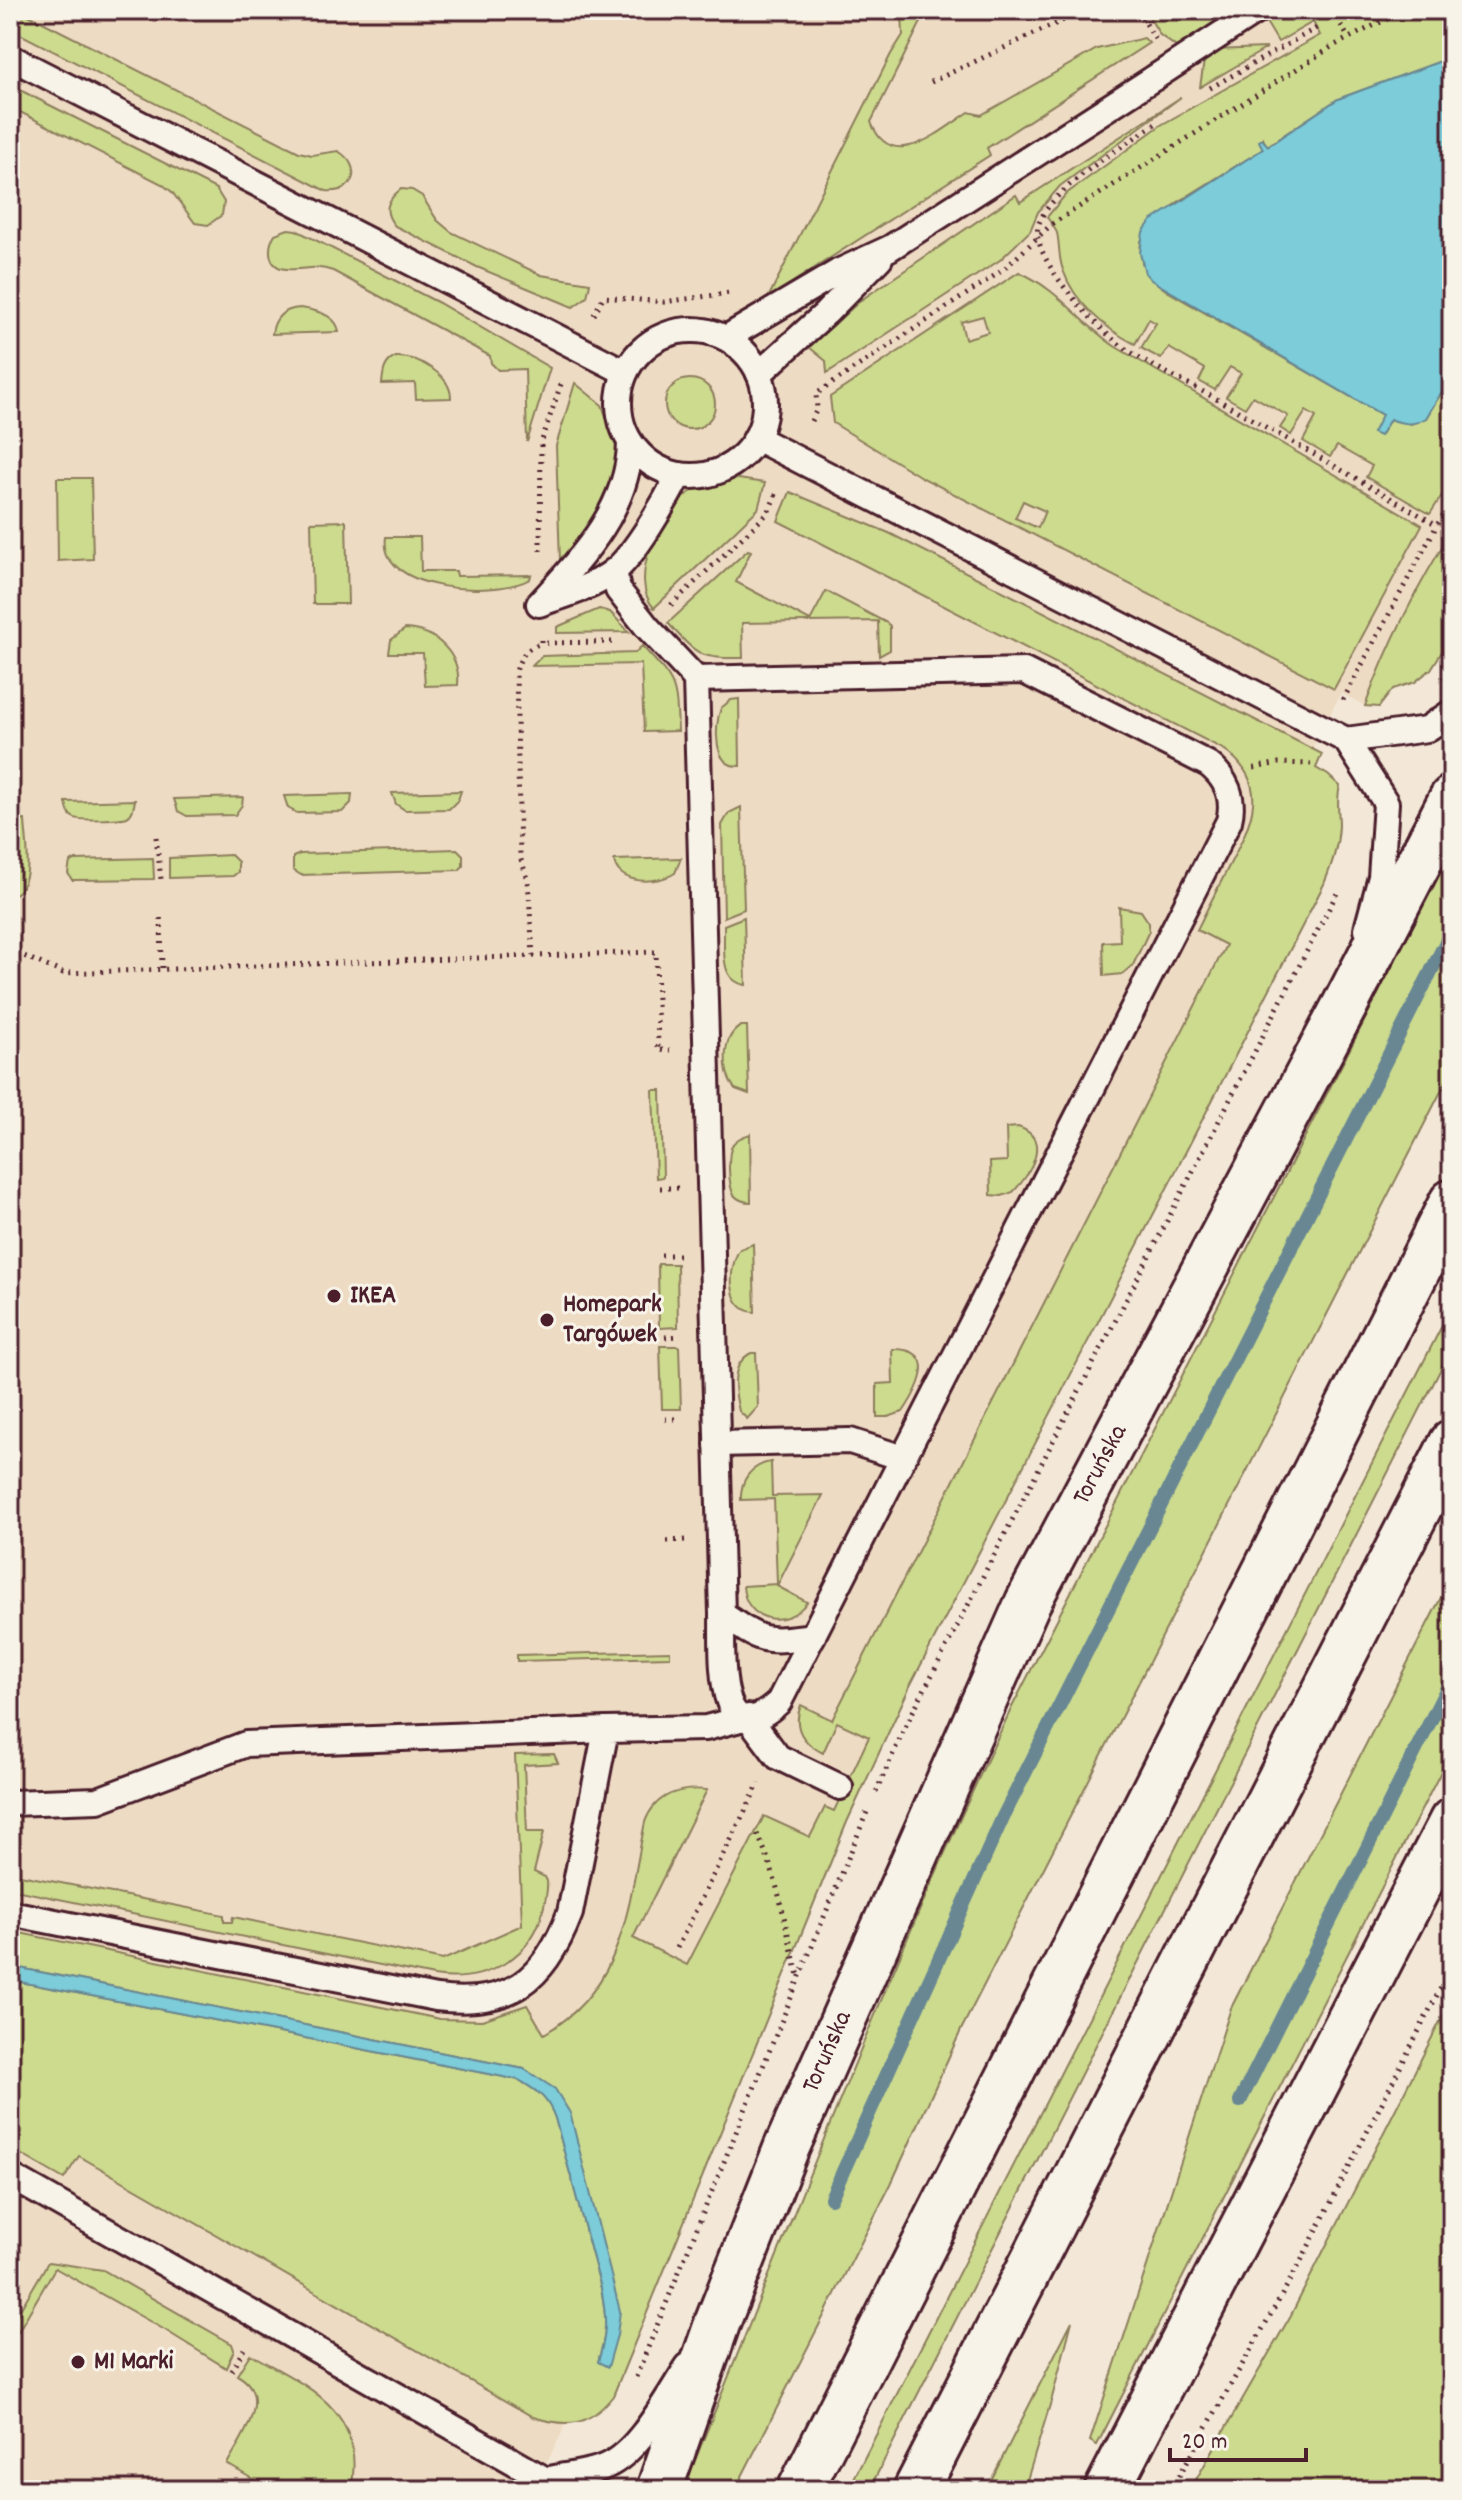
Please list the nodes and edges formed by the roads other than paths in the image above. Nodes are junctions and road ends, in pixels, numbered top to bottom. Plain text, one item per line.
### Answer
1 (1258, 10) edge
2 (10, 57) edge
3 (890, 248) junction
4 (726, 338) junction
5 (625, 372) junction
6 (759, 374) junction
7 (756, 438) junction
8 (630, 443) junction
9 (679, 475) junction
10 (614, 571) junction
11 (696, 679) junction
12 (1452, 712) edge
13 (1346, 740) junction
14 (1452, 798) edge
15 (1345, 1005) junction
16 (1452, 1202) edge
17 (1452, 1443) edge
18 (717, 1444) junction
19 (903, 1458) junction
20 (722, 1614) junction
21 (813, 1636) junction
22 (748, 1717) junction
23 (606, 1730) junction
24 (840, 1787) dead end
25 (10, 1803) edge
26 (1452, 1821) edge
27 (10, 1913) edge
28 (10, 2176) edge
29 (718, 2321) junction
30 (549, 2485) edge
31 (659, 2490) edge
32 (800, 2490) edge
33 (916, 2490) edge
34 (1107, 2490) edge

1 - 3 lane, bridge
2 - 5 lane
3 - 4 lane
3 - 6 lane
4 - 5 lane
4 - 6 lane
5 - 8 lane
6 - 7 lane
7 - 9 lane
7 - 13 lane
8 - 9 lane
8 - 10 lane
9 - 10 lane
10 - 11 lane
11 - 18 lane
11 - 19 lane
12 - 13 lane
13 - 15 lane
14 - 15 main road, Toruńska
15 - 29 main road, Toruńska
16 - 32 main road
17 - 33 main road
18 - 19 lane
18 - 20 lane
19 - 21 lane
20 - 21 lane
20 - 22 lane
21 - 22 lane
22 - 23 lane
22 - 24 lane
23 - 25 lane
23 - 27 lane
26 - 34 main road
28 - 30 lane
29 - 30 lane
29 - 31 main road, Toruńska

